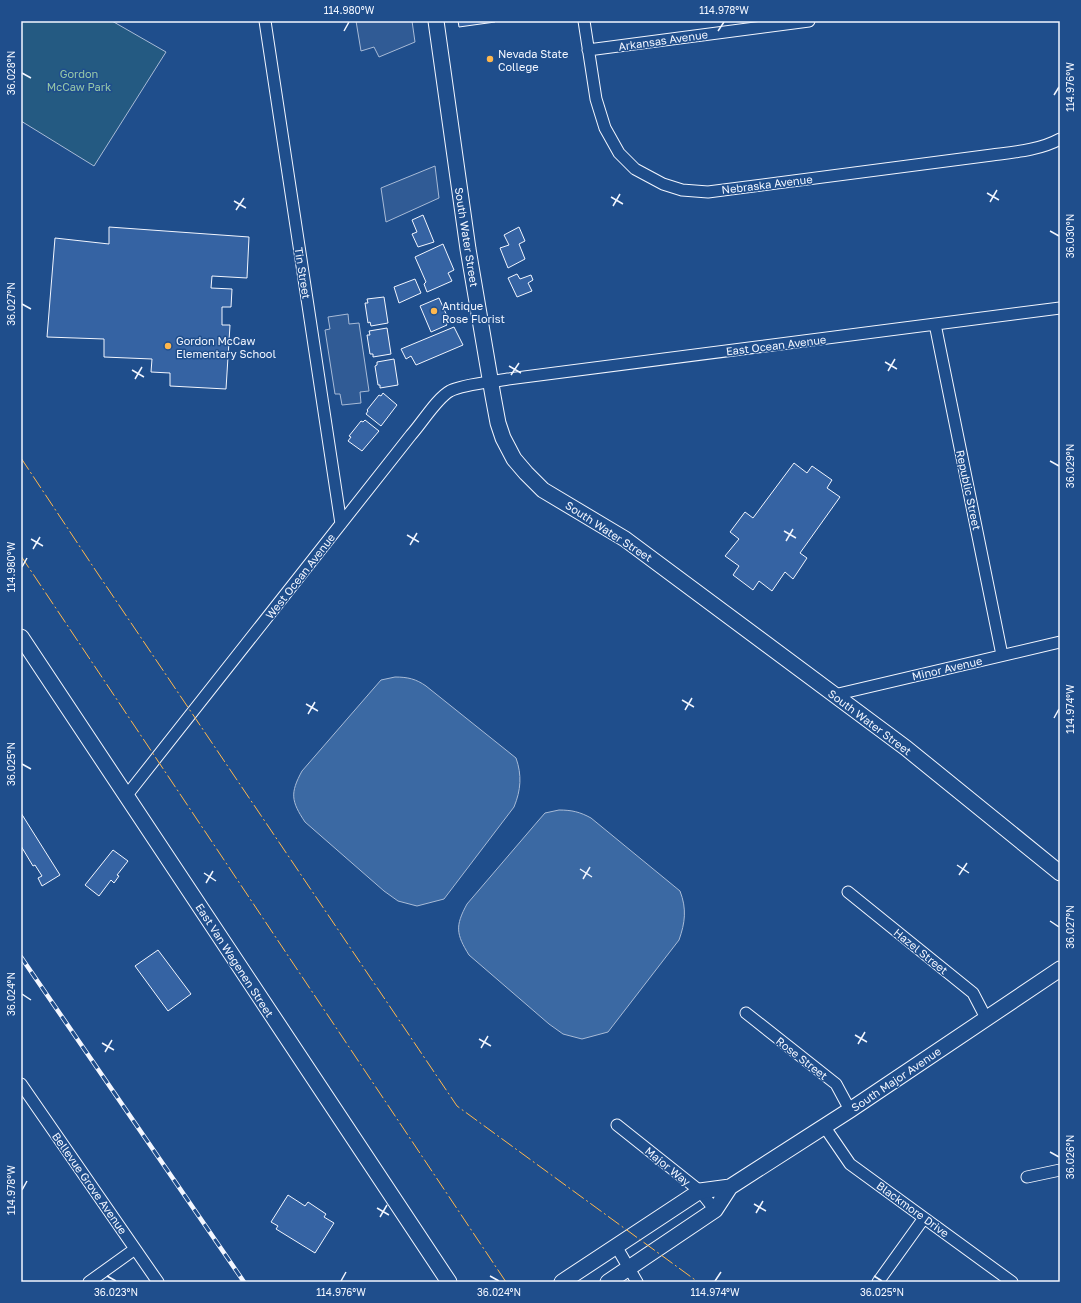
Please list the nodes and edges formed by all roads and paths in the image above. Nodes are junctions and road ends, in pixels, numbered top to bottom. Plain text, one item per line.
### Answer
1 (265, 21) edge
2 (436, 21) edge
3 (584, 21) edge
4 (810, 21) edge
5 (588, 50) junction
6 (1060, 139) edge
7 (1060, 308) edge
8 (935, 324) junction
9 (491, 383) junction
10 (341, 524) junction
11 (21, 637) edge
12 (1060, 642) edge
13 (1002, 655) junction
14 (834, 695) junction
15 (127, 795) junction
16 (1060, 873) edge
17 (848, 892) dead end
18 (1060, 969) edge
19 (746, 1013) dead end
20 (986, 1018) junction
21 (22, 1088) edge
22 (850, 1110) junction
23 (617, 1125) dead end
24 (824, 1126) junction
25 (1060, 1170) edge
26 (1027, 1177) dead end
27 (730, 1187) junction
28 (700, 1191) junction
29 (715, 1210) junction
30 (924, 1218) junction
31 (616, 1246) junction
32 (135, 1249) junction
33 (630, 1268) junction
34 (89, 1282) edge
35 (158, 1282) edge
36 (449, 1282) edge
37 (562, 1282) edge
38 (608, 1282) edge
39 (637, 1282) edge
40 (878, 1282) edge
41 (1012, 1282) edge

1 - 10 street, Tin Street
2 - 9 main road, South Water Street
3 - 5 street, Nebraska Avenue
4 - 5 street, Arkansas Avenue
5 - 6 street, Nebraska Avenue
7 - 8 street, East Ocean Avenue
8 - 9 street, East Ocean Avenue
8 - 13 street, Republic Street
9 - 10 street, West Ocean Avenue
9 - 14 main road, South Water Street
10 - 15 street, West Ocean Avenue
11 - 15 main road, East Van Wagenen Street
12 - 13 street, Minor Avenue
13 - 14 street, Minor Avenue
14 - 16 main road, South Water Street
15 - 36 main road, East Van Wagenen Street
17 - 20 street, Hazel Street
18 - 20 main road, South Major Avenue
19 - 22 street, Rose Street
20 - 22 main road, South Major Avenue
21 - 32 street, Bellevue Grove Avenue
22 - 24 main road, South Major Avenue
23 - 28 street, Major Way
24 - 27 main road, South Major Avenue
24 - 30 street, Blackmore Drive
25 - 26 street
27 - 28 main road, South Major Avenue
27 - 29 main road, South Major Avenue
28 - 29 street, Major Way
28 - 31 main road, South Major Avenue
29 - 33 main road, South Major Avenue
30 - 40 street
30 - 41 street, Blackmore Drive
31 - 33 street
31 - 37 main road, South Major Avenue
32 - 34 street
32 - 35 street, Bellevue Grove Avenue
33 - 38 main road, South Major Avenue
33 - 39 street

